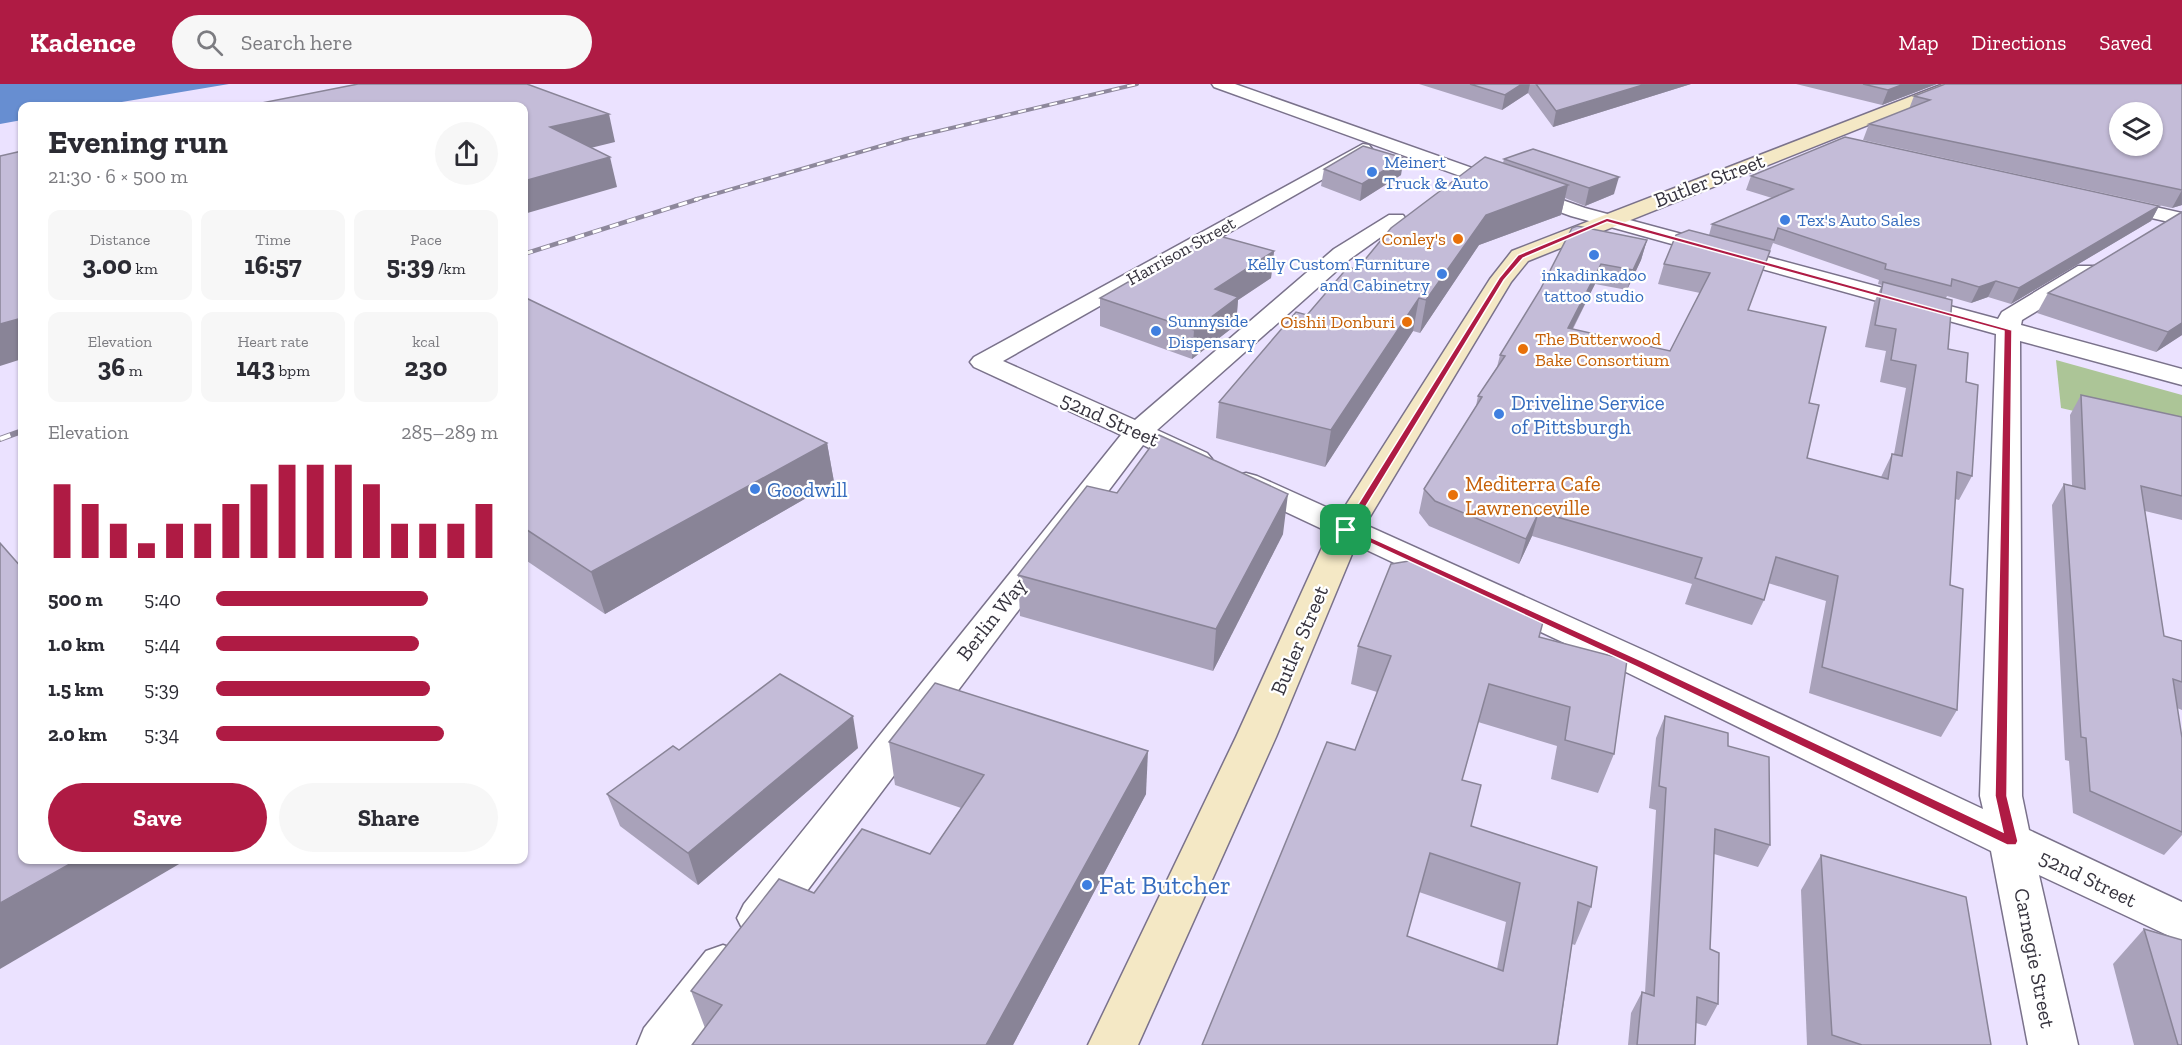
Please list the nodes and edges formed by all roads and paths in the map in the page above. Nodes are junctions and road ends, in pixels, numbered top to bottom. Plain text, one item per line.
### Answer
1 (1220, 84) edge
2 (1957, 84) edge
3 (1819, 138) junction
4 (1379, 140) junction
5 (1851, 146) edge
6 (2088, 198) edge
7 (2180, 216) edge
8 (1396, 219) dead end
9 (1607, 220) junction
10 (2137, 240) edge
11 (2108, 258) edge
12 (2008, 330) junction
13 (983, 362) joint
14 (2182, 377) edge
15 (1138, 432) junction
16 (1346, 530) junction
17 (2012, 841) junction
18 (2182, 923) edge
19 (662, 1045) edge
20 (1113, 1045) edge
21 (2052, 1045) edge

1 - 4 street
2 - 3 main road, Butler Street
3 - 5 street
3 - 9 main road, Butler Street
4 - 9 street
4 - 13 street, Harrison Street
6 - 7 street
7 - 10 street
8 - 15 street, Berlin Way
9 - 12 street
9 - 16 main road, Butler Street
11 - 12 street
12 - 14 street
12 - 17 street, Carnegie Street
13 - 15 street, 52nd Street
15 - 16 street, 52nd Street
15 - 19 street, Berlin Way
16 - 17 street, 52nd Street
16 - 20 main road, Butler Street
17 - 18 street, 52nd Street
17 - 21 street, Carnegie Street

